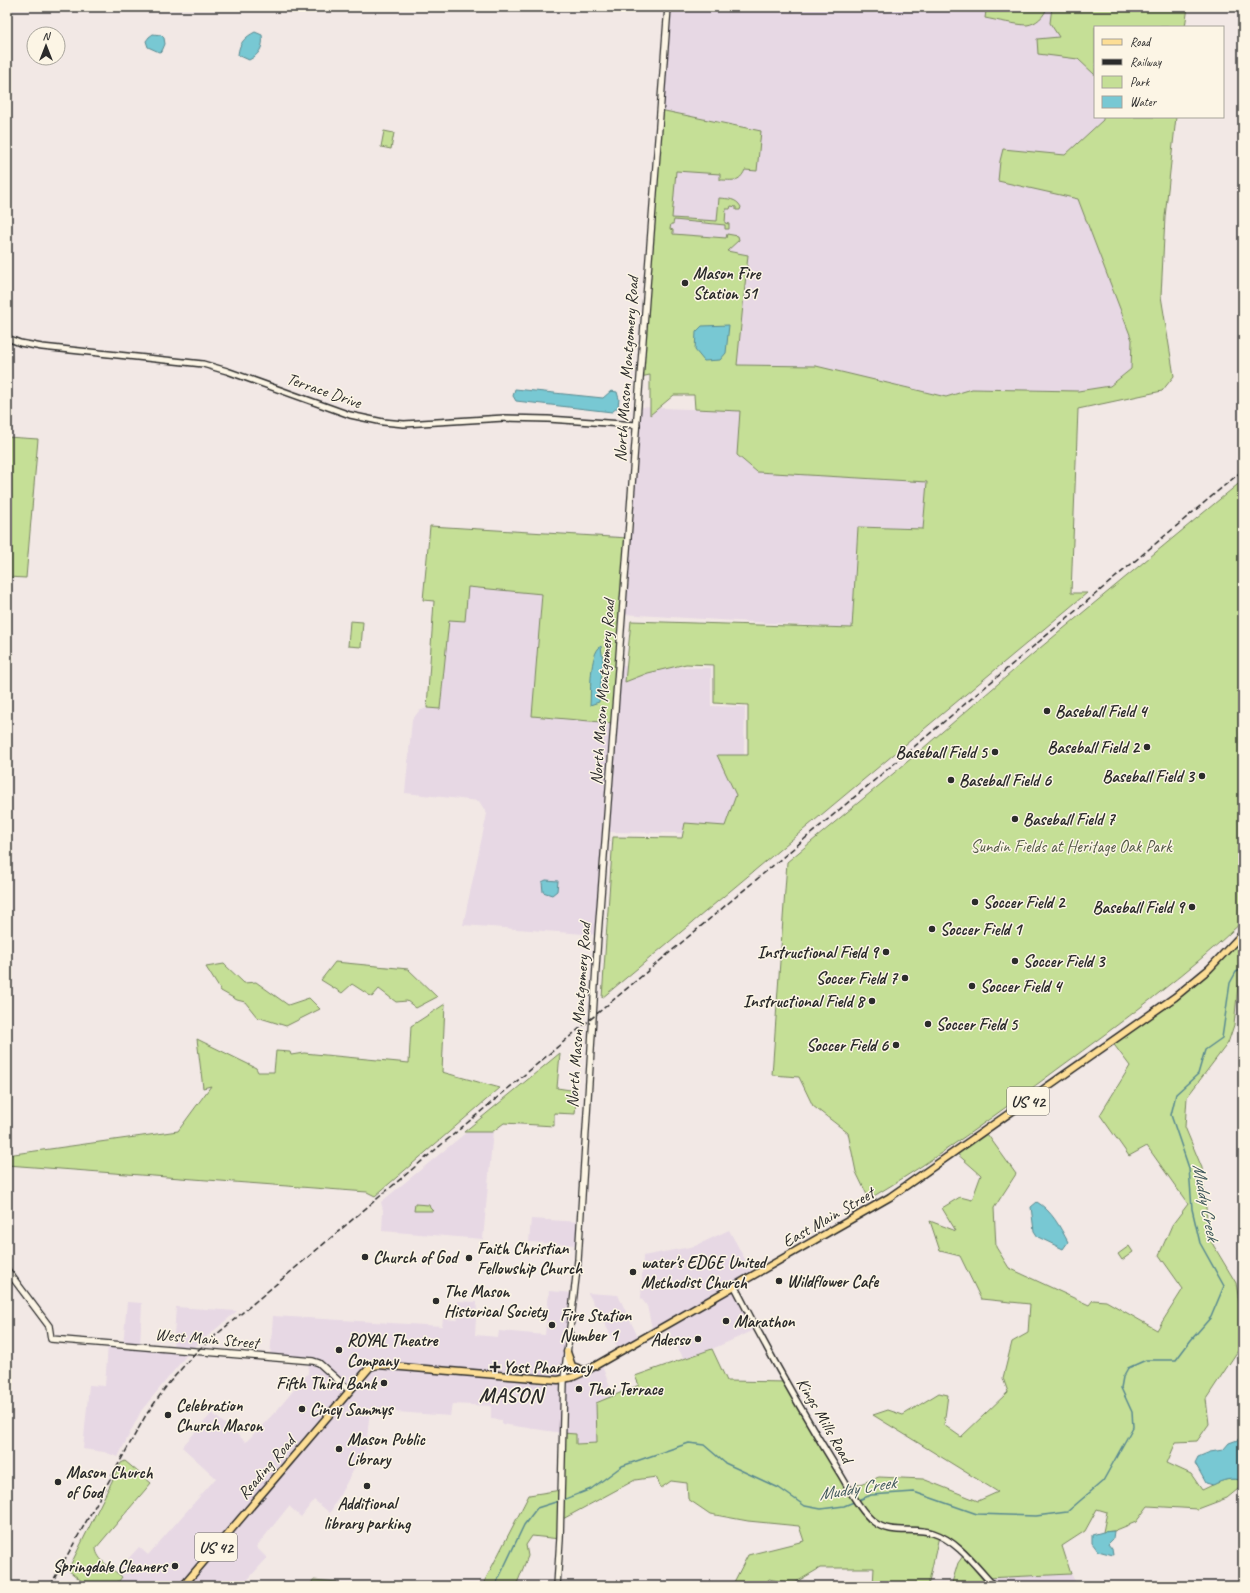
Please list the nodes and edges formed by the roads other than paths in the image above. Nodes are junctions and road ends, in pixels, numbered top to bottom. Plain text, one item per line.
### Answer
1 (668, 7) edge
2 (7, 338) edge
3 (636, 425) junction
4 (1243, 934) edge
5 (7, 1270) edge
6 (735, 1287) junction
7 (567, 1352) junction
8 (586, 1371) junction
9 (564, 1379) junction
10 (350, 1391) junction
11 (183, 1586) edge
12 (557, 1586) edge
13 (994, 1586) edge

1 - 3 main road, North Mason Montgomery Road
2 - 3 street, Terrace Drive
3 - 7 main road, North Mason Montgomery Road
4 - 6 main road, East Main Street / US 42
5 - 10 main road, West Main Street
6 - 8 main road, East Main Street / US 42
6 - 13 street, Kings Mills Road
7 - 8 main road
7 - 9 main road, North Mason Montgomery Road
8 - 9 main road, East Main Street / US 42
9 - 10 main road, Reading Road / US 42
9 - 12 main road, North Mason Montgomery Road
10 - 11 main road, Reading Road / US 42

